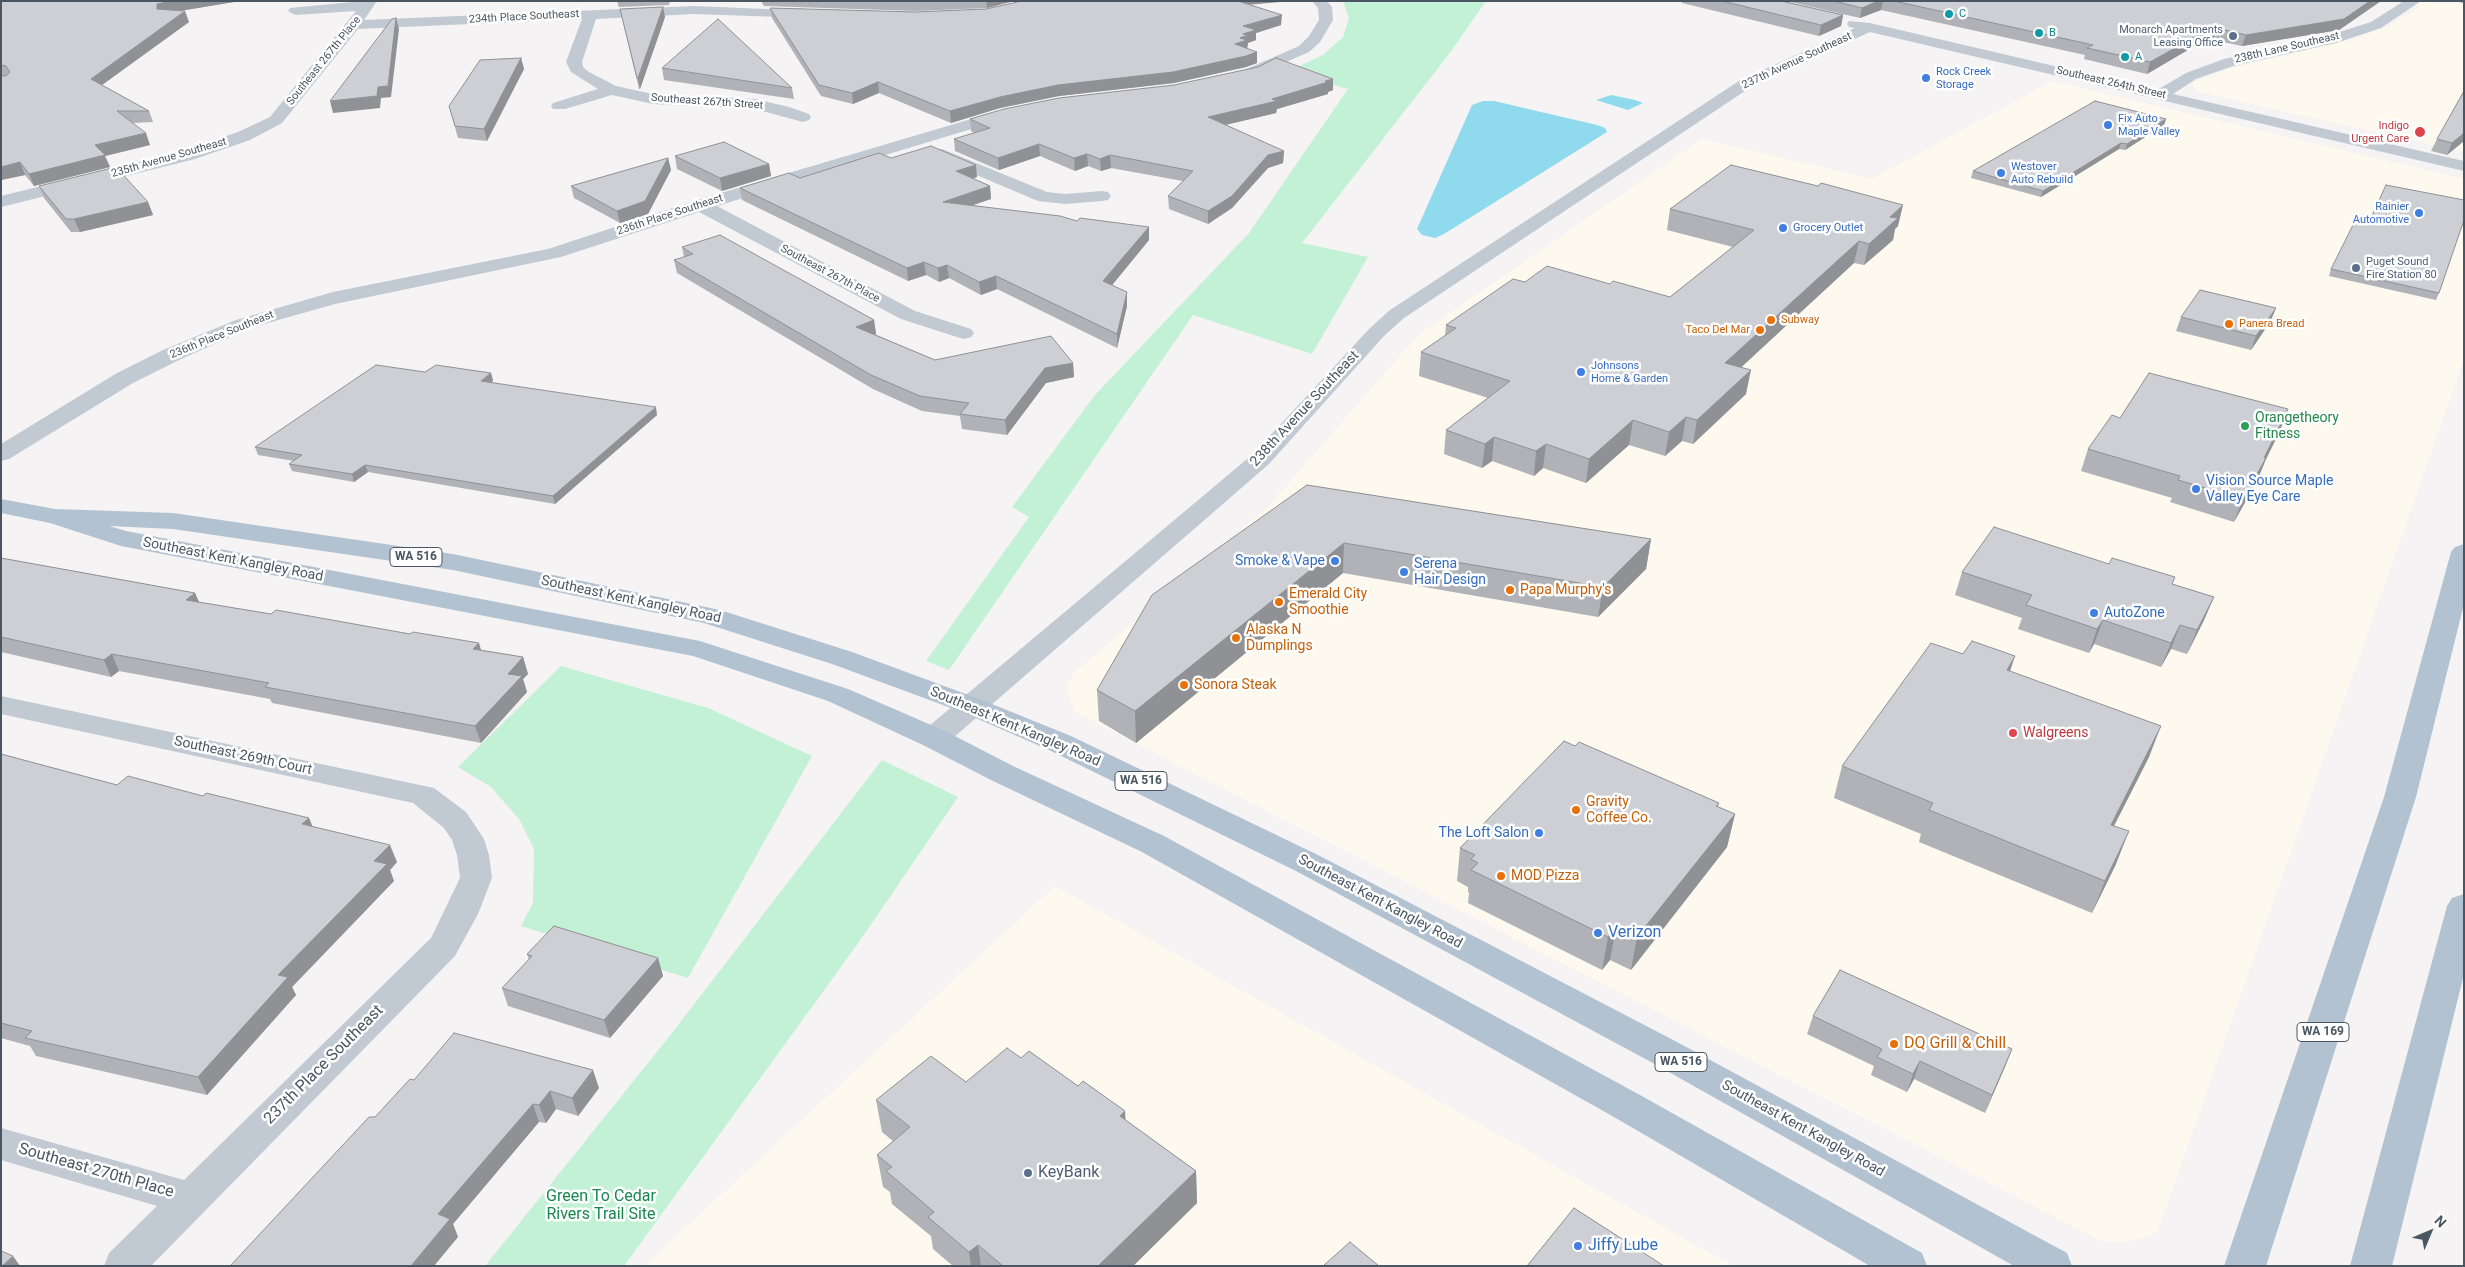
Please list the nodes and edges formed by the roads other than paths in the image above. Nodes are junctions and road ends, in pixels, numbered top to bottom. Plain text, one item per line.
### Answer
1 (1319, 1) edge
2 (2414, 1) edge
3 (368, 4) edge
4 (696, 5) edge
5 (295, 11) dead end
6 (591, 13) junction
7 (822, 14) edge
8 (1843, 21) edge
9 (354, 25) junction
10 (1870, 28) junction
11 (1233, 78) edge
12 (611, 90) junction
13 (2160, 95) junction
14 (559, 106) dead end
15 (1023, 109) edge
16 (803, 117) dead end
17 (276, 120) joint
18 (910, 141) junction
19 (1650, 146) joint
20 (2464, 166) edge
21 (1102, 196) dead end
22 (1, 202) edge
23 (700, 205) junction
24 (964, 333) dead end
25 (1, 454) edge
26 (1, 506) edge
27 (54, 516) junction
28 (2464, 552) edge
29 (1, 705) edge
30 (972, 706) junction
31 (934, 738) junction
32 (468, 839) joint
33 (2464, 906) edge
34 (1, 1144) edge
35 (190, 1199) junction
36 (124, 1266) edge
37 (1908, 1266) edge
38 (2052, 1266) edge
39 (2245, 1266) edge
40 (2371, 1266) edge

1 - 11 street
2 - 13 street, 238th Lane Southeast
3 - 5 street
3 - 9 street, Southeast 267th Place
4 - 6 street, 234th Place Southeast
4 - 7 street
6 - 9 street, 234th Place Southeast
6 - 12 street, Southeast 267th Street
8 - 10 street, Southeast 264th Street
9 - 17 street, Southeast 267th Place
10 - 13 street, Southeast 264th Street
10 - 19 street, 237th Avenue Southeast
12 - 14 street, Southeast 267th Street
12 - 16 street, Southeast 267th Street
13 - 20 street, Southeast 264th Street
15 - 18 street, 236th Place Southeast
17 - 22 street, 235th Avenue Southeast
18 - 21 street
18 - 23 street, 236th Place Southeast
19 - 30 street, 238th Avenue Southeast
23 - 24 street, Southeast 267th Place
23 - 25 street, 236th Place Southeast
26 - 27 main road, Southeast Kent Kangley Road / WA 516
27 - 30 main road, Southeast Kent Kangley Road / WA 516
27 - 31 main road, Southeast Kent Kangley Road / WA 516
28 - 39 main road, WA 169
29 - 32 street, Southeast 269th Court
30 - 31 street, 238th Avenue Southeast
30 - 38 main road, Southeast Kent Kangley Road / WA 516
31 - 37 main road, Southeast Kent Kangley Road / WA 516
32 - 35 street, 237th Place Southeast
33 - 40 main road
34 - 35 street, Southeast 270th Place
35 - 36 street, 237th Place Southeast

